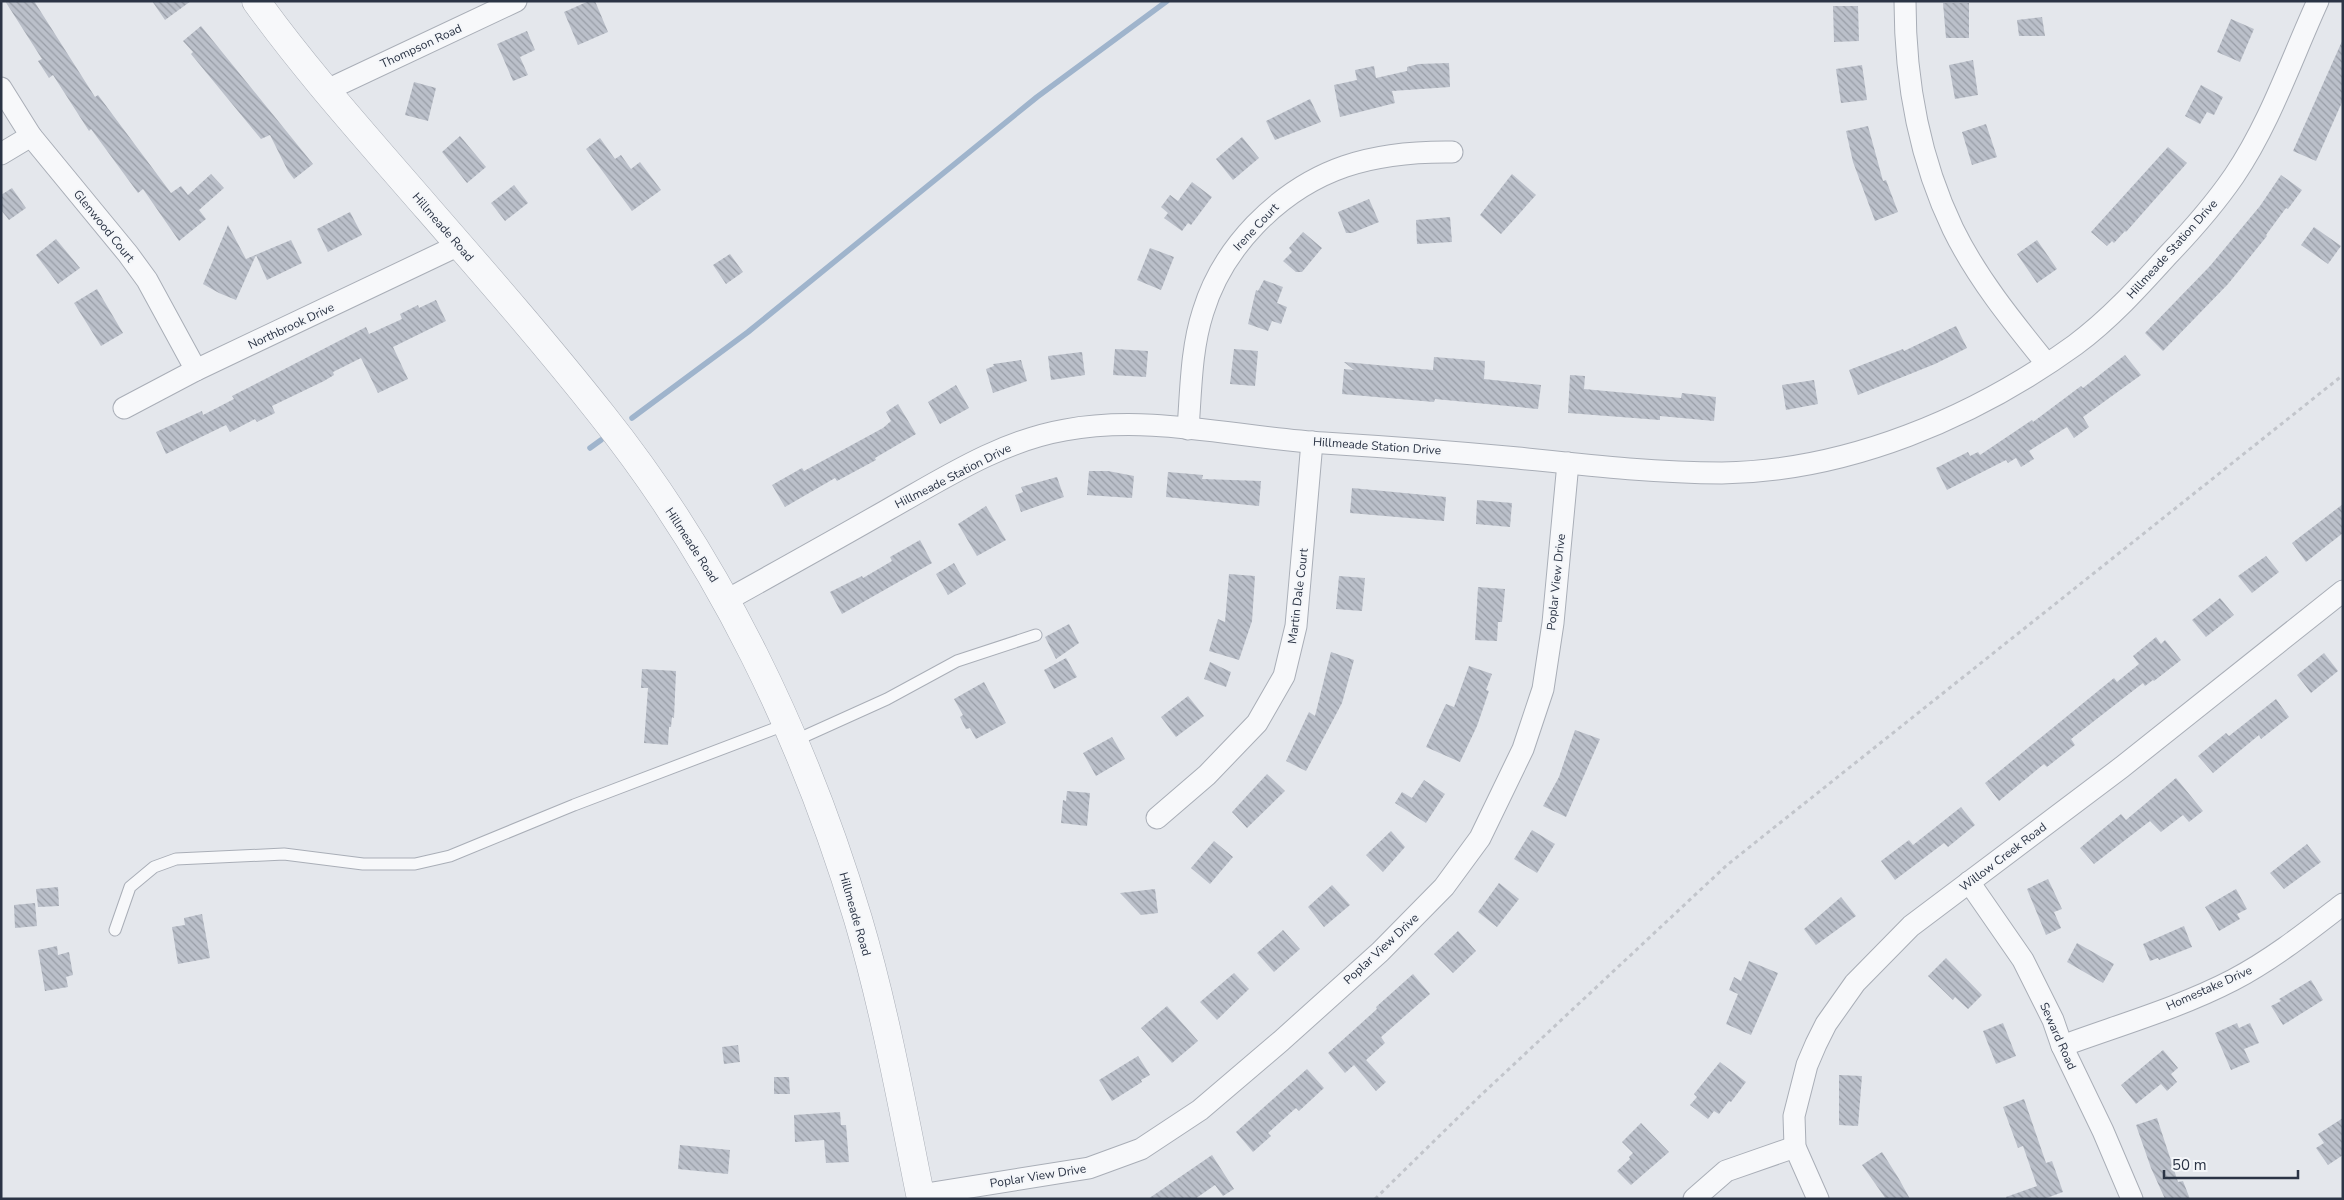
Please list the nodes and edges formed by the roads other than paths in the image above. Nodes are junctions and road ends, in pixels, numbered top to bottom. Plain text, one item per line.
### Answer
1 (256, 1) edge
2 (516, 1) edge
3 (1905, 1) edge
4 (2318, 1) edge
5 (1, 88) edge
6 (325, 91) junction
7 (31, 136) junction
8 (1452, 152) dead end
9 (1, 154) edge
10 (459, 246) junction
11 (2046, 363) junction
12 (196, 370) junction
13 (124, 408) dead end
14 (1188, 429) junction
15 (1312, 442) junction
16 (1568, 463) junction
17 (2343, 592) edge
18 (727, 600) junction
19 (1036, 635) dead end
20 (790, 733) junction
21 (1157, 818) dead end
22 (1969, 882) junction
23 (2343, 904) edge
24 (115, 930) dead end
25 (2062, 1046) junction
26 (1795, 1147) junction
27 (921, 1197) edge
28 (1694, 1199) edge
29 (1818, 1199) edge
30 (2132, 1199) edge

1 - 6 street, Hillmeade Road
2 - 6 street, Thompson Road
3 - 11 street
4 - 11 street, Hillmeade Station Drive
5 - 7 street, Glenwood Court
6 - 10 street, Hillmeade Road
7 - 9 street
7 - 12 street, Glenwood Court
8 - 14 street, Irene Court
10 - 12 street, Northbrook Drive
10 - 18 street, Hillmeade Road
11 - 16 street, Hillmeade Station Drive
12 - 13 street, Northbrook Drive
14 - 15 street, Hillmeade Station Drive
14 - 18 street, Hillmeade Station Drive
15 - 16 street, Hillmeade Station Drive
15 - 21 street, Martin Dale Court
16 - 27 street, Poplar View Drive
17 - 22 street, Willow Creek Road
18 - 20 street, Hillmeade Road
19 - 20 lane
20 - 24 lane
20 - 27 street, Hillmeade Road
22 - 25 street, Seward Road
22 - 26 street, Willow Creek Road
23 - 25 street, Homestake Drive
25 - 30 street, Seward Road
26 - 28 street
26 - 29 street, Willow Creek Road

